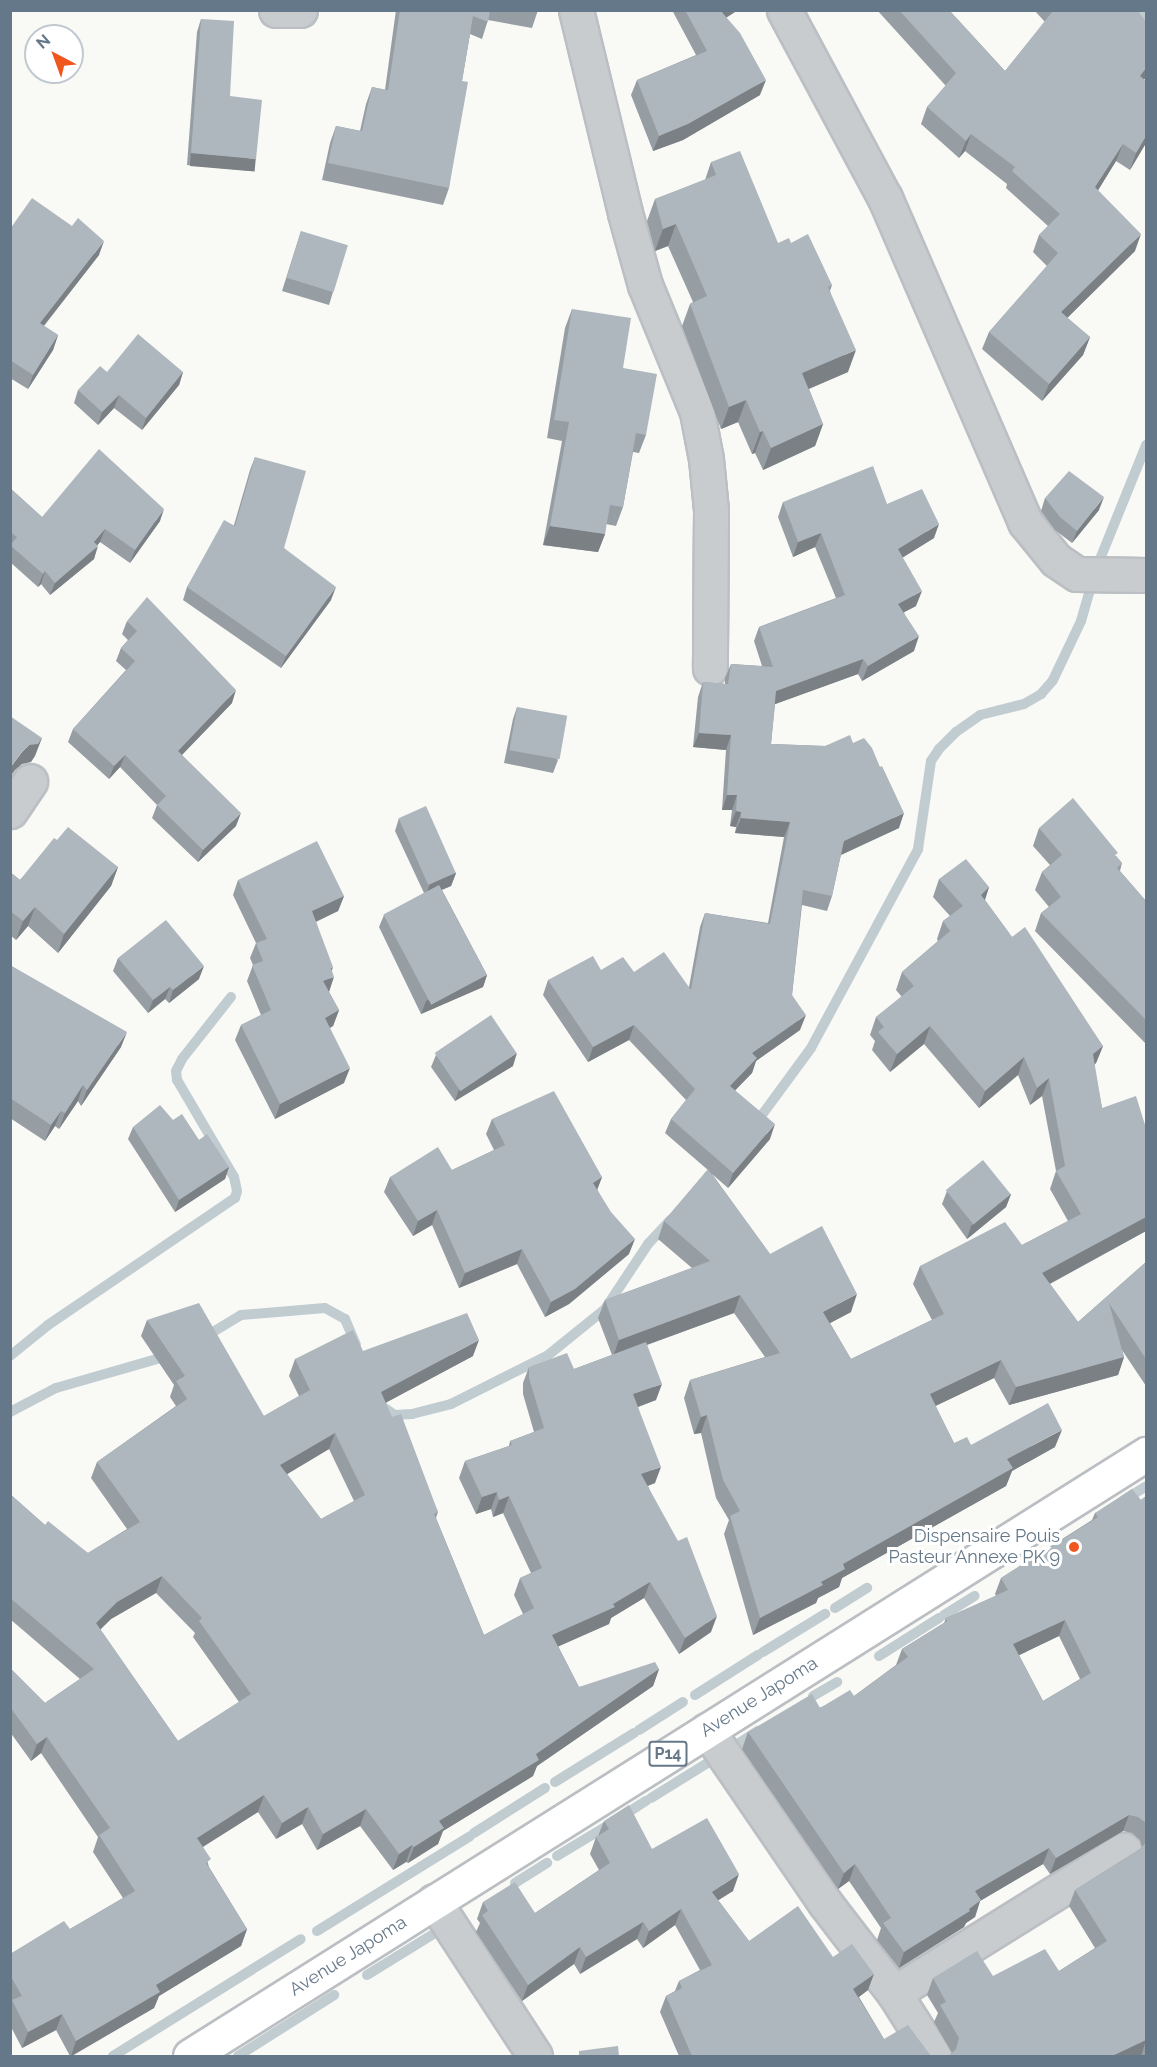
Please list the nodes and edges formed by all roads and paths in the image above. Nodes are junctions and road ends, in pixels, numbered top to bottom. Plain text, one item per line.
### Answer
1 (276, 10) edge
2 (300, 10) edge
3 (576, 10) edge
4 (784, 10) edge
5 (1146, 575) edge
6 (710, 668) dead end
7 (30, 781) dead end
8 (10, 811) edge
9 (1146, 1454) edge
10 (707, 1730) junction
11 (1124, 1850) dead end
12 (435, 1901) junction
13 (894, 1993) junction
14 (190, 2056) edge
15 (535, 2056) edge
16 (934, 2056) edge

1 - 2 street
3 - 6 street
4 - 5 street
7 - 8 street
9 - 10 main road, Avenue Japoma / P14
10 - 12 main road, Avenue Japoma / P14
10 - 13 street
11 - 13 street
12 - 14 main road, Avenue Japoma / P14
12 - 15 street
13 - 16 street

